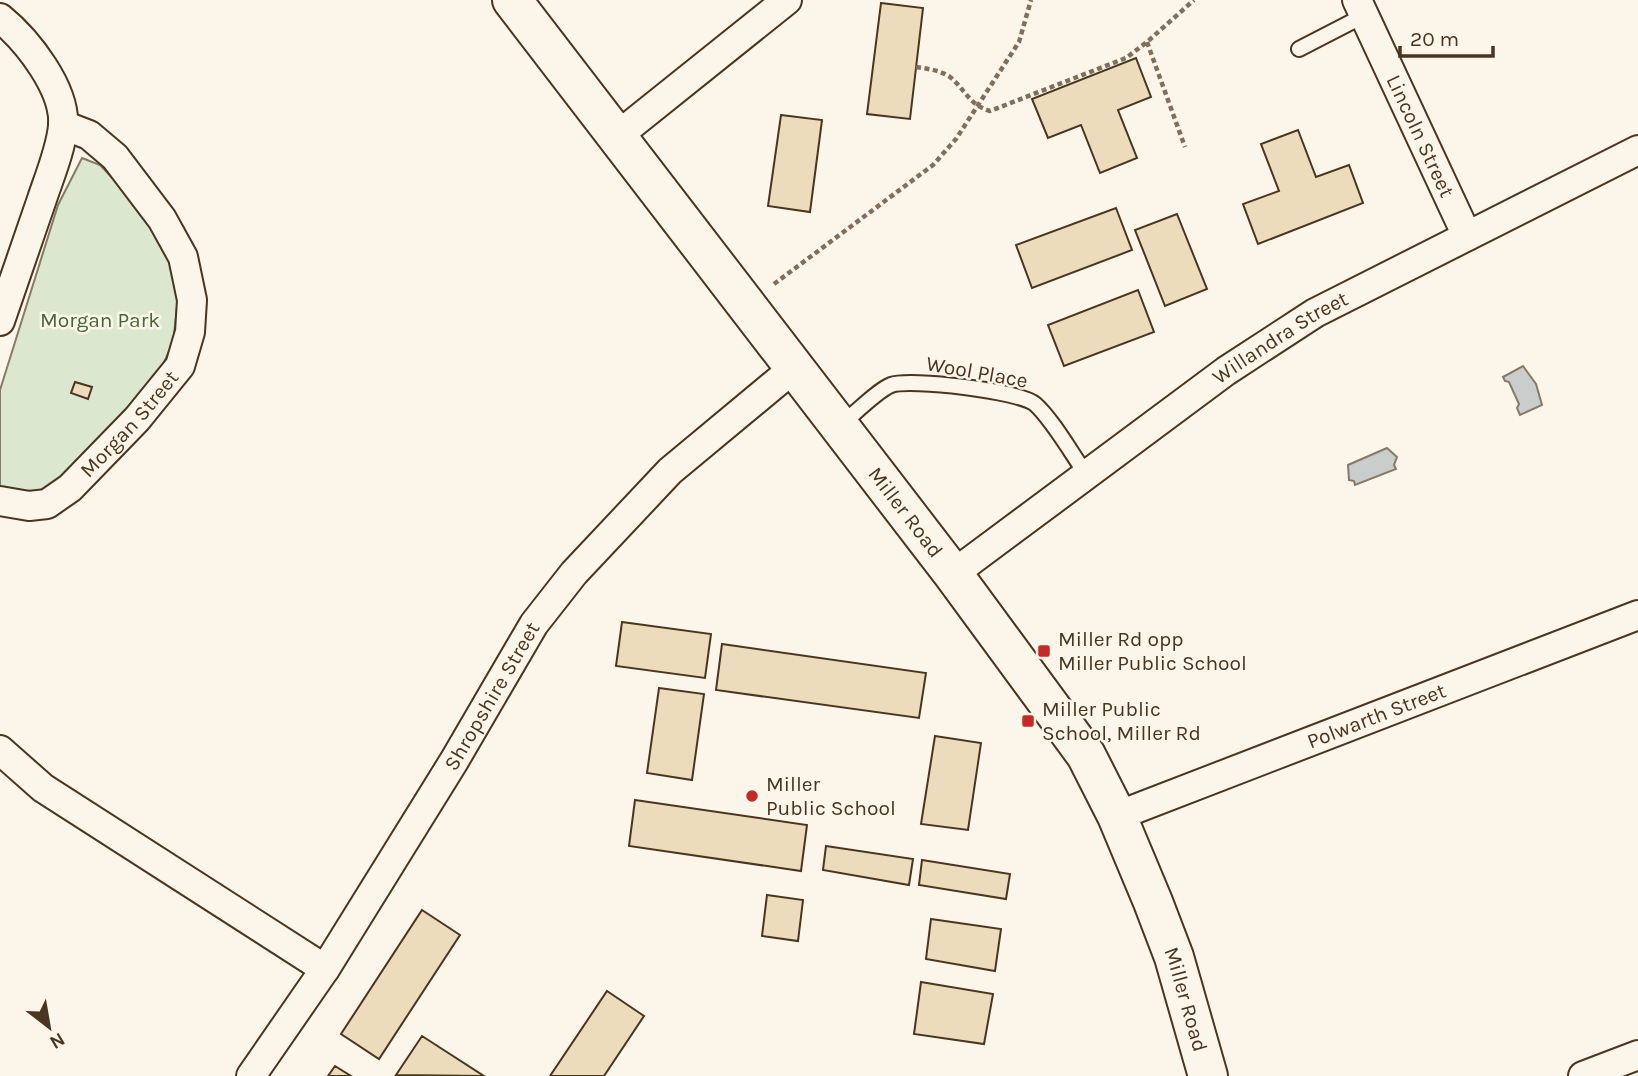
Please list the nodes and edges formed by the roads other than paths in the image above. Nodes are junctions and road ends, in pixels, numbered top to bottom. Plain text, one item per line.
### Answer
1 (512, 0) edge
2 (787, 0) edge
3 (1360, 8) edge
4 (0, 18) edge
5 (1299, 49) dead end
6 (63, 125) junction
7 (616, 137) junction
8 (1638, 150) edge
9 (1466, 236) junction
10 (0, 321) edge
11 (794, 368) junction
12 (840, 426) junction
13 (1086, 474) junction
14 (0, 501) edge
15 (953, 574) junction
16 (1638, 615) edge
17 (0, 750) edge
18 (1117, 816) junction
19 (325, 969) junction
20 (1638, 1055) edge
21 (251, 1076) edge
22 (1208, 1076) edge
23 (1583, 1076) edge

1 - 7 street, Miller Road
2 - 7 street
3 - 5 lane
3 - 9 street, Lincoln Street
4 - 6 street
6 - 10 street
6 - 14 street, Morgan Street
7 - 11 street, Miller Road
8 - 9 street, Willandra Street
9 - 13 street, Willandra Street
11 - 12 street, Miller Road
11 - 19 street, Shropshire Street
12 - 13 lane, Wool Place
12 - 15 street, Miller Road
13 - 15 street, Willandra Street
15 - 18 street, Miller Road
16 - 18 street, Polwarth Street
17 - 19 street
18 - 22 street, Miller Road
19 - 21 street, Shropshire Street
20 - 23 street

